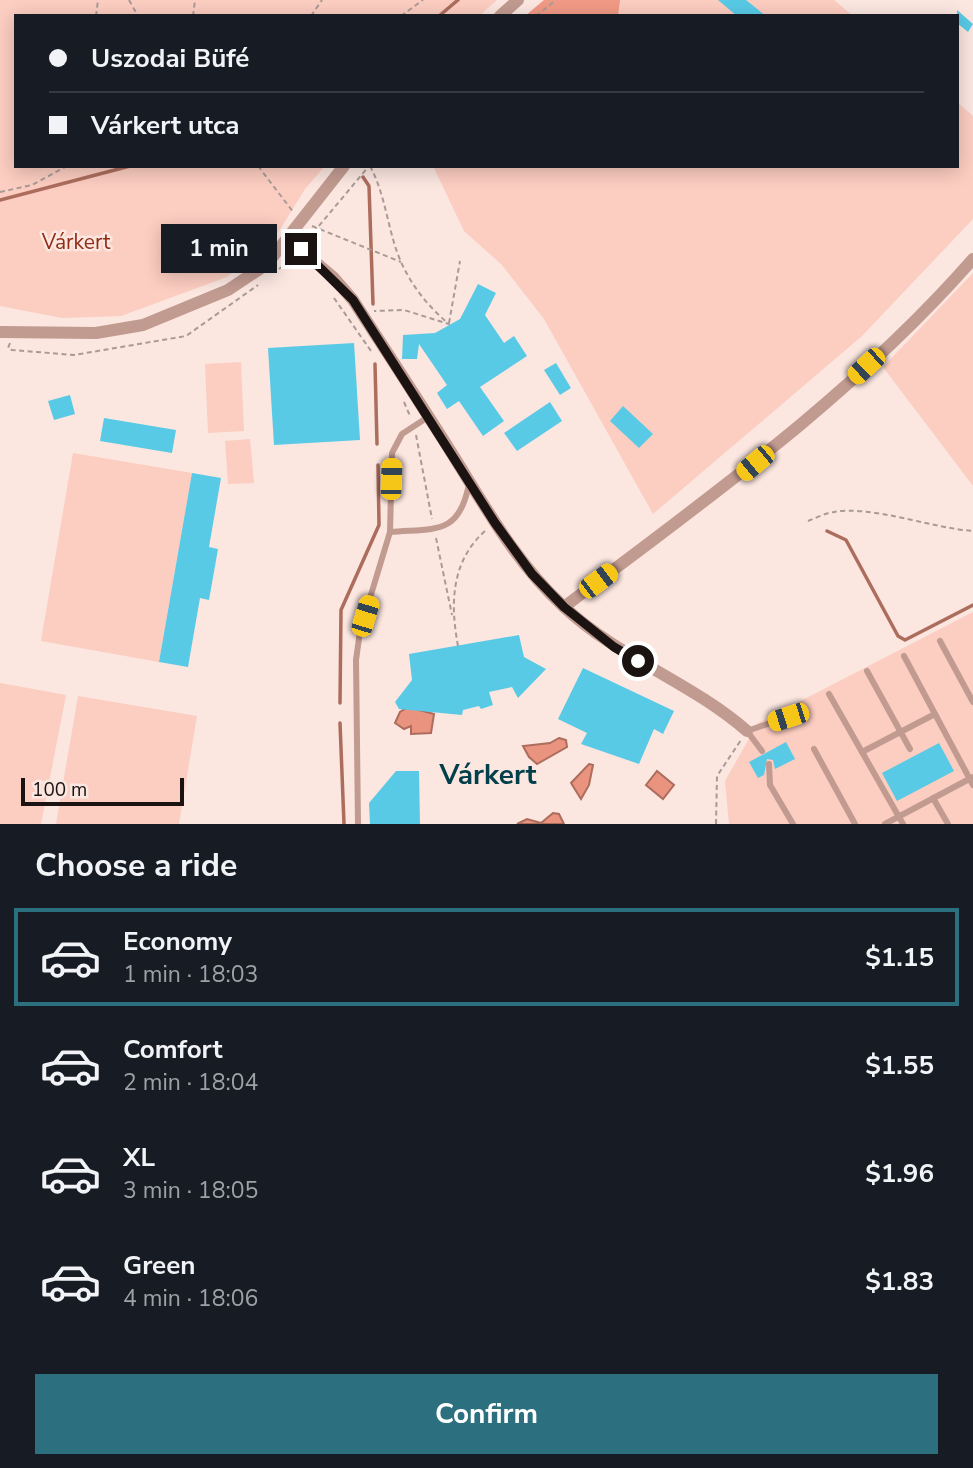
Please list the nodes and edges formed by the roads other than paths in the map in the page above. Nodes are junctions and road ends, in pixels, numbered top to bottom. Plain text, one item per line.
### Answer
1 (518, 0) edge
2 (502, 14) edge
3 (343, 168) edge
4 (289, 240) junction
5 (973, 259) edge
6 (0, 332) edge
7 (428, 416) junction
8 (470, 482) junction
9 (390, 532) junction
10 (564, 607) junction
11 (940, 641) dead end
12 (904, 656) dead end
13 (867, 671) dead end
14 (829, 694) dead end
15 (973, 702) edge
16 (935, 714) junction
17 (788, 717) dead end
18 (747, 730) junction
19 (901, 732) junction
20 (814, 749) dead end
21 (910, 749) dead end
22 (762, 751) dead end
23 (862, 752) junction
24 (769, 764) dead end
25 (972, 780) edge
26 (933, 798) junction
27 (899, 817) junction
28 (358, 824) edge
29 (793, 824) edge
30 (855, 824) edge
31 (885, 824) edge
32 (903, 824) edge
33 (948, 824) edge

1 - 2 street
3 - 4 street
4 - 6 street
4 - 7 street
5 - 10 street
7 - 8 street
7 - 9 lane
8 - 9 lane
8 - 10 street
9 - 28 lane
10 - 18 street
11 - 15 lane
12 - 16 lane
13 - 19 lane
14 - 23 lane
16 - 19 lane
16 - 25 lane
17 - 18 lane
18 - 22 lane
19 - 21 lane
19 - 23 lane
20 - 30 lane
23 - 27 lane
24 - 29 lane
25 - 26 lane
26 - 27 lane
26 - 33 lane
27 - 31 lane
27 - 32 lane

